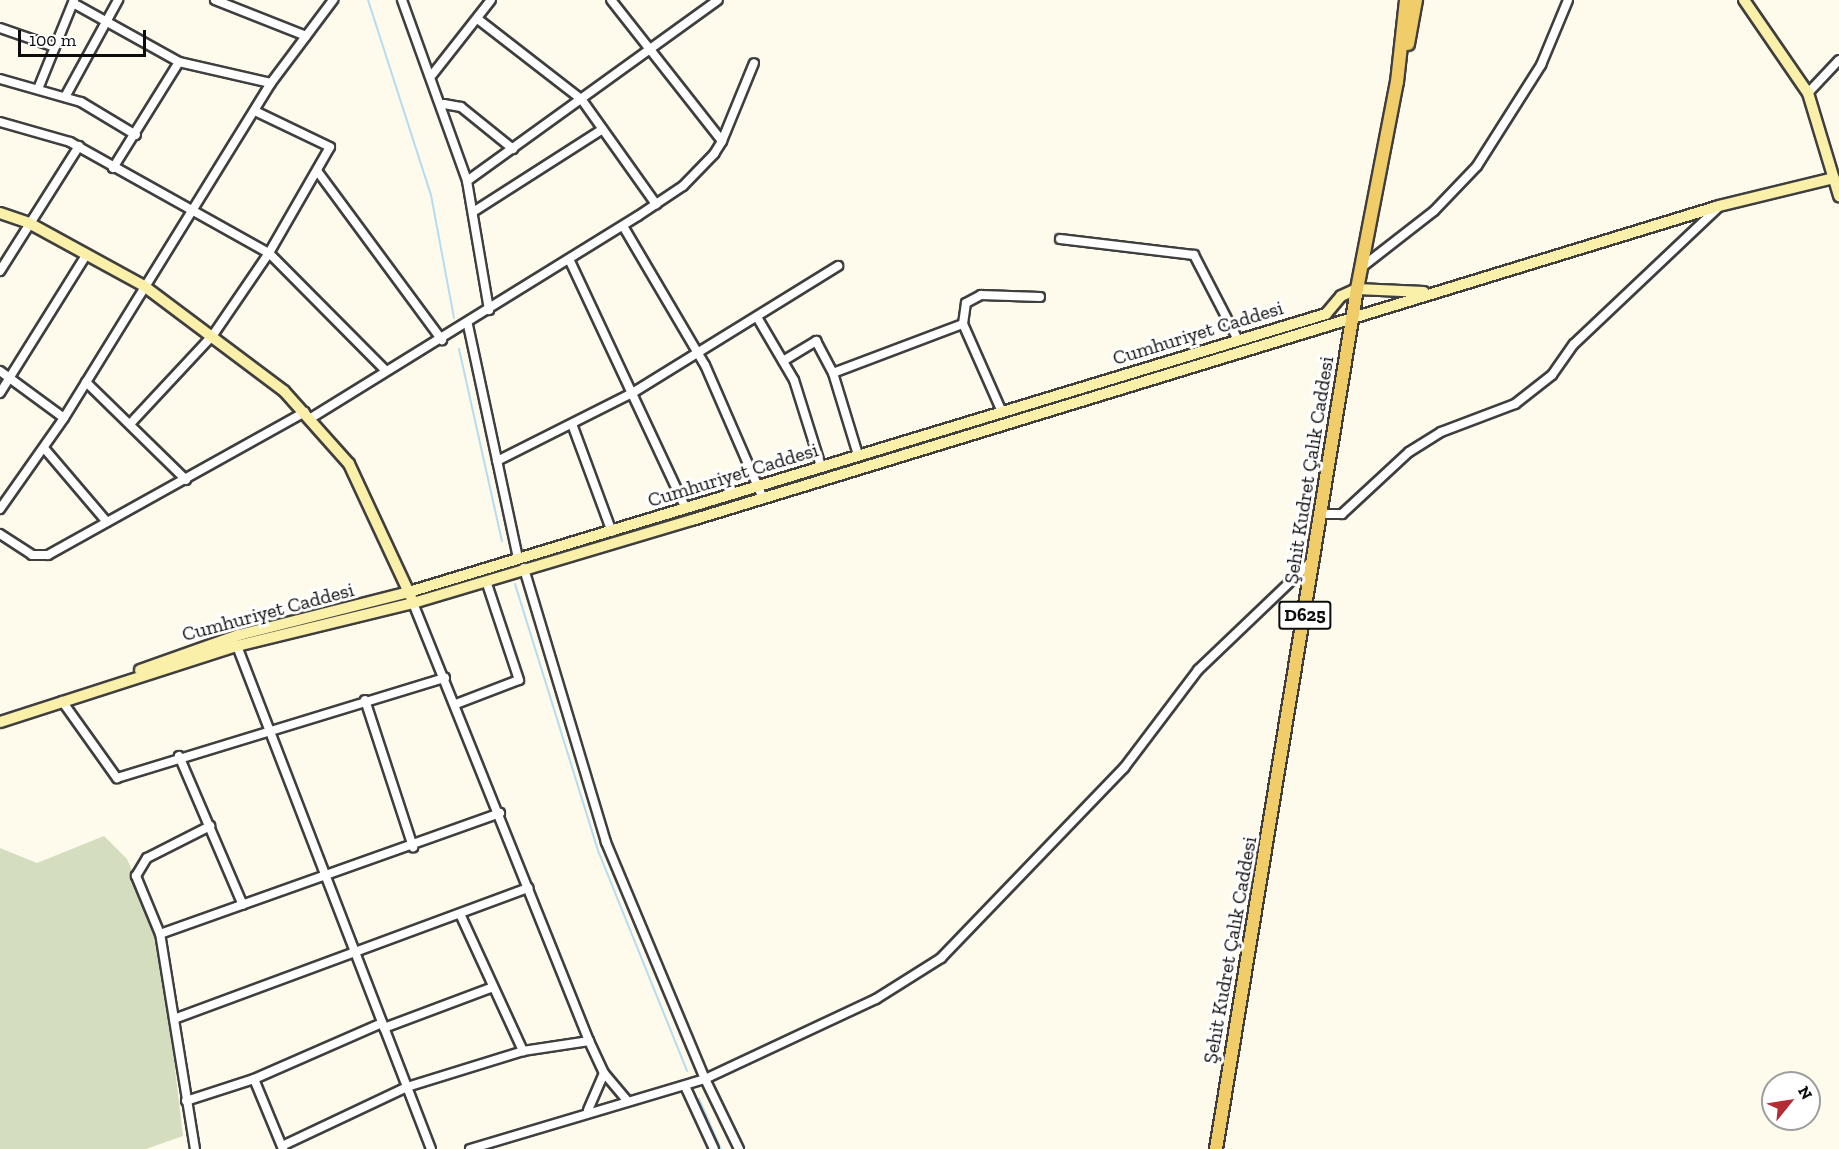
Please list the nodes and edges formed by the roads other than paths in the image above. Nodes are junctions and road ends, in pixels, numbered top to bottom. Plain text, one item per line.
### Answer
1 (118, 0) edge
2 (215, 0) edge
3 (333, 0) edge
4 (402, 0) edge
5 (491, 0) edge
6 (718, 0) edge
7 (1406, 0) edge
8 (1416, 0) edge
9 (1568, 0) edge
10 (1744, 0) edge
11 (74, 1) edge
12 (616, 2) edge
13 (107, 20) junction
14 (479, 20) junction
15 (0, 28) edge
16 (306, 36) junction
17 (55, 47) junction
18 (653, 49) junction
19 (1839, 60) edge
20 (179, 62) junction
21 (754, 63) dead end
22 (432, 75) junction
23 (0, 79) edge
24 (1397, 82) junction
25 (271, 83) junction
26 (38, 89) junction
27 (1808, 93) junction
28 (65, 97) junction
29 (582, 100) junction
30 (444, 104) junction
31 (255, 111) junction
32 (0, 122) edge
33 (601, 130) junction
34 (136, 135) junction
35 (722, 141) junction
36 (79, 146) junction
37 (513, 149) junction
38 (113, 168) junction
39 (318, 172) junction
40 (1836, 178) edge
41 (467, 182) junction
42 (1839, 196) edge
43 (656, 204) junction
44 (1719, 206) junction
45 (189, 211) junction
46 (473, 212) junction
47 (0, 213) edge
48 (29, 223) junction
49 (623, 226) junction
50 (1060, 239) dead end
51 (269, 253) junction
52 (87, 254) junction
53 (569, 259) junction
54 (838, 266) dead end
55 (1362, 268) junction
56 (0, 272) edge
57 (144, 286) junction
58 (1357, 289) junction
59 (1432, 292) junction
60 (1040, 297) dead end
61 (489, 310) junction
62 (756, 317) junction
63 (1353, 317) junction
64 (963, 324) junction
65 (468, 325) junction
66 (213, 335) junction
67 (442, 340) junction
68 (1238, 340) junction
69 (697, 352) junction
70 (783, 361) junction
71 (385, 370) junction
72 (0, 371) edge
73 (833, 373) junction
74 (10, 378) junction
75 (86, 382) junction
76 (634, 392) junction
77 (0, 393) edge
78 (1002, 412) junction
79 (308, 415) junction
80 (63, 418) junction
81 (130, 424) junction
82 (572, 424) junction
83 (44, 448) junction
84 (858, 455) junction
85 (497, 461) junction
86 (821, 466) junction
87 (186, 480) junction
88 (758, 485) junction
89 (762, 496) junction
90 (0, 509) edge
91 (686, 509) junction
92 (1322, 514) junction
93 (107, 522) junction
94 (612, 532) junction
95 (0, 534) edge
96 (1315, 559) junction
97 (521, 563) junction
98 (486, 581) junction
99 (411, 597) junction
100 (237, 646) junction
101 (445, 678) junction
102 (113, 684) junction
103 (365, 700) junction
104 (62, 701) junction
105 (456, 704) junction
106 (0, 722) edge
107 (267, 729) junction
108 (179, 756) junction
109 (500, 813) junction
110 (210, 826) junction
111 (413, 847) junction
112 (326, 879) junction
113 (529, 888) junction
114 (243, 905) junction
115 (461, 916) junction
116 (160, 934) junction
117 (356, 956) junction
118 (493, 987) junction
119 (174, 1019) junction
120 (383, 1025) junction
121 (589, 1041) junction
122 (523, 1052) junction
123 (604, 1073) junction
124 (254, 1079) junction
125 (705, 1079) junction
126 (685, 1086) junction
127 (407, 1087) junction
128 (626, 1099) junction
129 (186, 1101) junction
130 (588, 1110) junction
131 (282, 1147) edge
132 (195, 1149) edge
133 (431, 1149) edge
134 (470, 1149) edge
135 (714, 1149) edge
136 (739, 1149) edge
137 (1216, 1149) edge

1 - 13 street
2 - 16 street
3 - 16 street
4 - 22 street
5 - 14 street
6 - 18 street
7 - 24 main road, Şehit Kudret Çalık Caddesi / D625
8 - 24 main road, Şehit Kudret Çalık Caddesi / D625
9 - 55 street
10 - 27 main road
11 - 13 street
11 - 17 street
12 - 18 street
13 - 20 street
13 - 28 street
14 - 22 street
14 - 29 street
15 - 17 street
16 - 25 street
17 - 26 street
18 - 29 street
18 - 35 street
19 - 27 street
20 - 25 street
20 - 34 street
21 - 35 street
22 - 30 street
23 - 26 street
24 - 55 main road, Şehit Kudret Çalık Caddesi / D625
25 - 31 street
26 - 28 street
27 - 40 main road
28 - 34 street
29 - 33 street
29 - 37 street
30 - 37 street
30 - 41 street
31 - 39 street
31 - 45 street
32 - 36 street
33 - 43 street
33 - 46 street
34 - 38 street
35 - 43 street
36 - 38 street
36 - 48 street
37 - 41 street
38 - 45 street
39 - 51 street
39 - 67 street
40 - 42 main road
40 - 44 main road, Cumhuriyet Caddesi
41 - 46 street
43 - 49 street
44 - 59 main road, Cumhuriyet Caddesi
44 - 92 street
45 - 51 street
45 - 57 street
46 - 61 street
47 - 48 main road
48 - 52 main road
48 - 56 street
49 - 53 street
49 - 69 street
50 - 68 street
51 - 66 street
51 - 71 street
52 - 57 main road
52 - 74 street
53 - 61 street
53 - 76 street
54 - 62 street
55 - 58 main road, Şehit Kudret Çalık Caddesi / D625
57 - 66 main road
57 - 75 street
58 - 59 main road
58 - 63 main road, Şehit Kudret Çalık Caddesi / D625
58 - 68 main road, Cumhuriyet Caddesi
59 - 63 main road, Cumhuriyet Caddesi
60 - 64 street
61 - 65 street
62 - 69 street
62 - 70 street
63 - 89 main road, Cumhuriyet Caddesi
63 - 92 main road, Şehit Kudret Çalık Caddesi / D625
64 - 73 street
64 - 78 street
65 - 67 street
65 - 85 street
66 - 79 main road
66 - 81 street
67 - 71 street
68 - 78 main road, Cumhuriyet Caddesi
69 - 76 street
69 - 88 street
70 - 73 street
70 - 86 street
71 - 79 street
72 - 74 street
73 - 84 street
74 - 77 street
74 - 80 street
75 - 80 street
75 - 81 street
76 - 82 street
76 - 91 street
78 - 84 main road, Cumhuriyet Caddesi
79 - 87 street
79 - 99 main road
80 - 83 street
81 - 87 street
82 - 85 street
82 - 94 street
83 - 90 street
83 - 93 street
84 - 86 main road, Cumhuriyet Caddesi
85 - 97 street
86 - 88 main road, Cumhuriyet Caddesi
87 - 93 street
88 - 89 street
88 - 91 main road, Cumhuriyet Caddesi
89 - 97 main road, Cumhuriyet Caddesi
91 - 94 main road, Cumhuriyet Caddesi
92 - 96 main road, Şehit Kudret Çalık Caddesi / D625
93 - 95 street
94 - 97 main road, Cumhuriyet Caddesi
96 - 125 street
96 - 137 main road, Şehit Kudret Çalık Caddesi / D625
97 - 98 main road, Cumhuriyet Caddesi
97 - 99 main road, Cumhuriyet Caddesi
97 - 125 street
98 - 99 main road, Cumhuriyet Caddesi
98 - 105 street
99 - 100 main road, Cumhuriyet Caddesi
99 - 101 street
99 - 102 main road, Cumhuriyet Caddesi
100 - 102 main road, Cumhuriyet Caddesi
100 - 107 street
101 - 103 street
101 - 105 street
102 - 104 main road, Cumhuriyet Caddesi
103 - 107 street
103 - 111 street
104 - 106 main road, Cumhuriyet Caddesi
104 - 108 street
105 - 109 street
107 - 108 street
107 - 112 street
108 - 110 street
109 - 111 street
109 - 113 street
110 - 114 street
110 - 116 street
111 - 112 street
112 - 114 street
112 - 117 street
113 - 115 street
113 - 121 street
114 - 116 street
115 - 117 street
115 - 118 street
116 - 119 street
117 - 119 street
117 - 120 street
118 - 120 street
118 - 122 street
119 - 129 street
120 - 124 street
120 - 127 street
121 - 122 street
121 - 123 street
122 - 127 street
123 - 128 street
123 - 130 street
124 - 129 street
124 - 131 street
125 - 126 street
125 - 136 street
126 - 128 street
126 - 135 street
127 - 131 street
127 - 133 street
128 - 130 street
129 - 132 street
130 - 134 street

